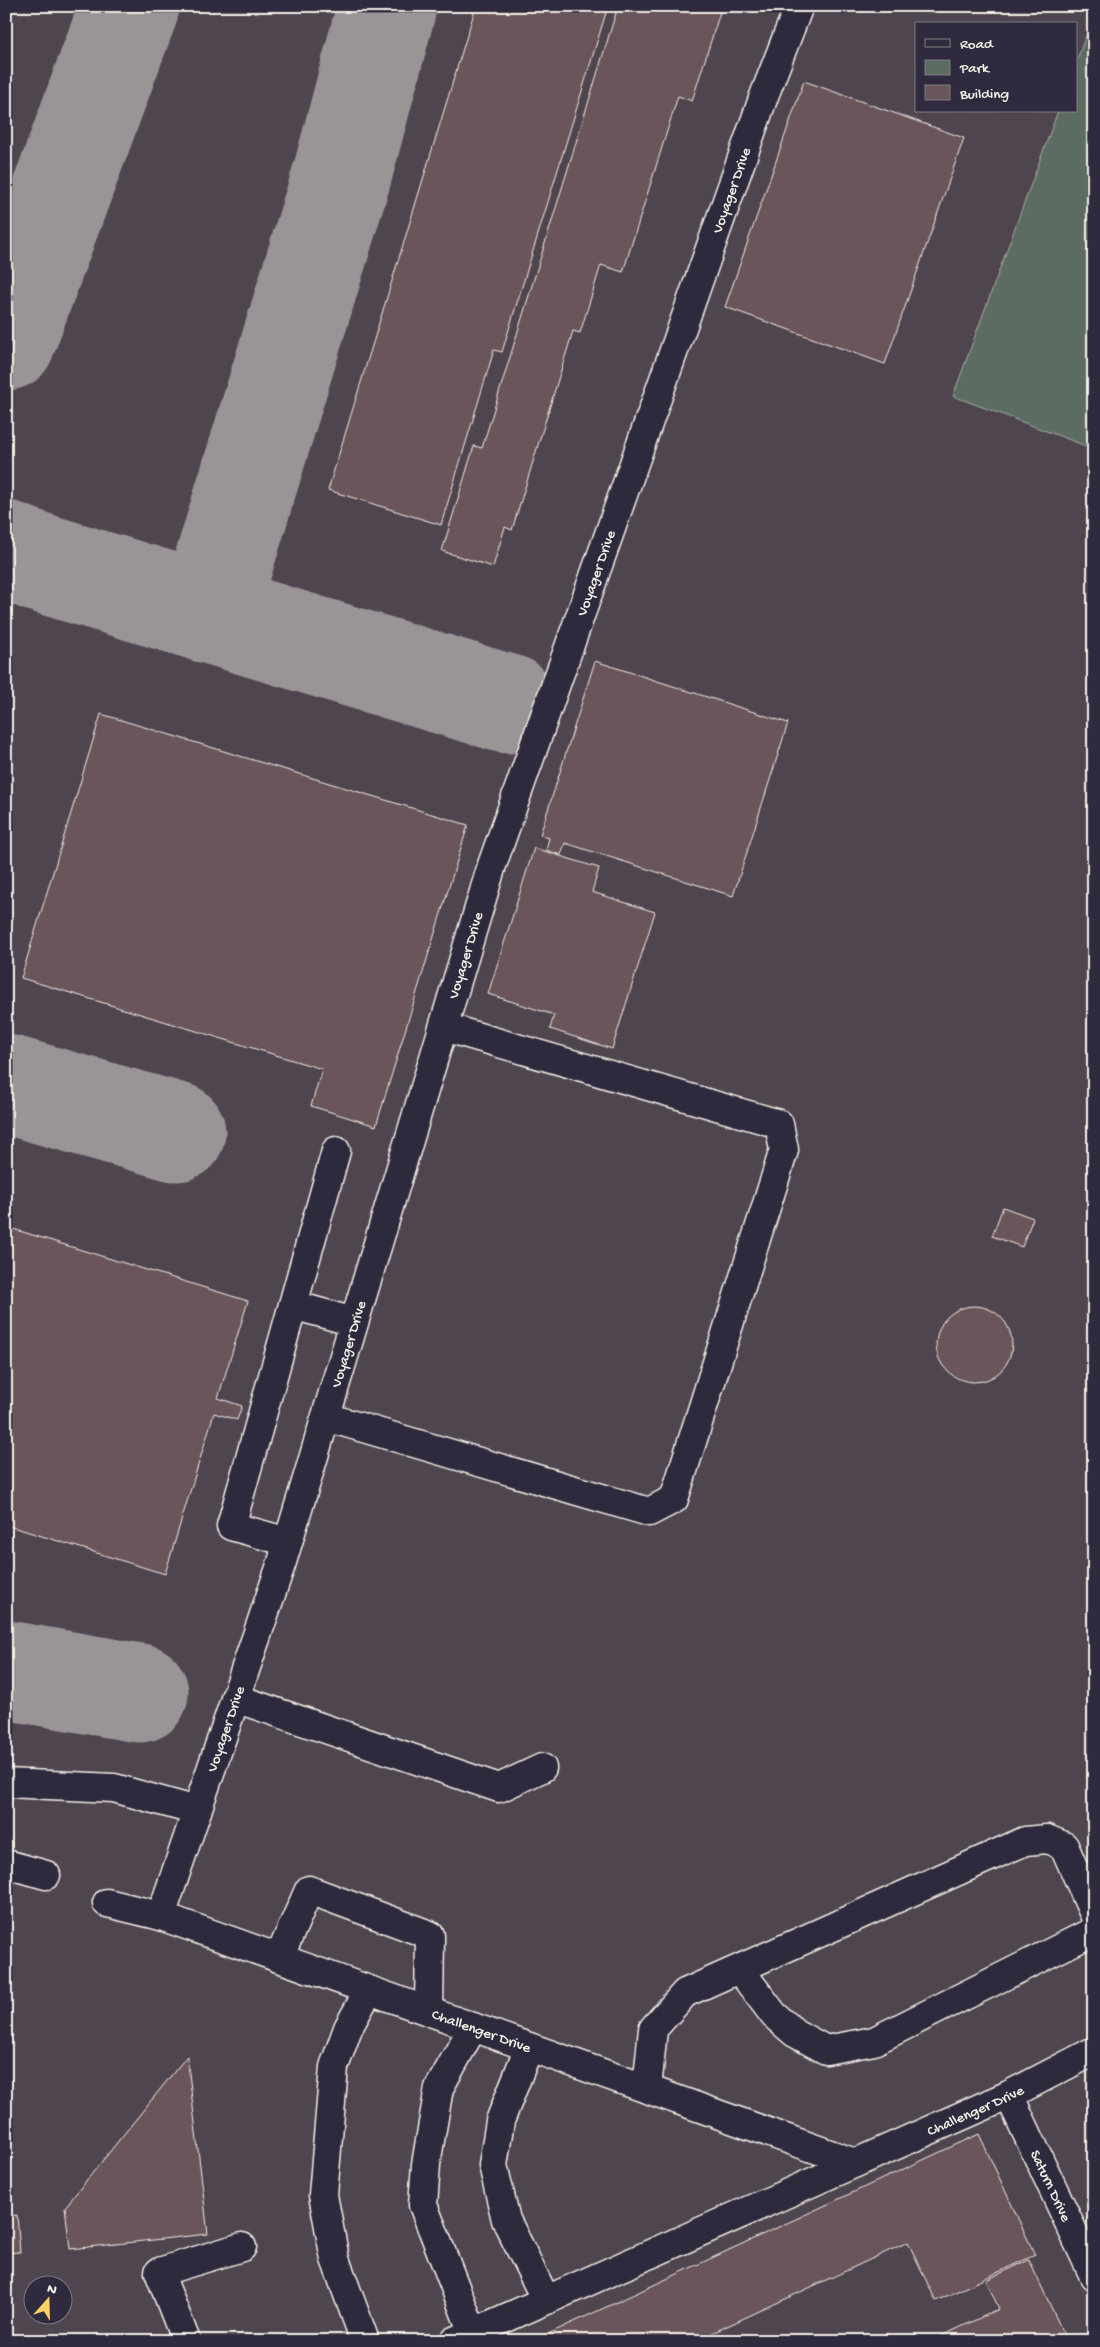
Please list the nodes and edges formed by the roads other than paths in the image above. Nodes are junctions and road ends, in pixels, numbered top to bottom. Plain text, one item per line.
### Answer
1 (799, 6) edge
2 (444, 1027) junction
3 (336, 1151) dead end
4 (293, 1305) junction
5 (354, 1322) junction
6 (326, 1417) junction
7 (288, 1542) junction
8 (236, 1698) junction
9 (542, 1768) dead end
10 (6, 1783) edge
11 (197, 1811) junction
12 (6, 1864) edge
13 (46, 1875) dead end
14 (107, 1903) dead end
15 (1094, 1914) edge
16 (162, 1916) junction
17 (1094, 1931) edge
18 (280, 1958) junction
19 (740, 1970) junction
20 (369, 1990) junction
21 (429, 2012) junction
22 (473, 2027) junction
23 (529, 2047) junction
24 (1094, 2051) edge
25 (647, 2089) junction
26 (1009, 2094) junction
27 (854, 2163) junction
28 (242, 2247) dead end
29 (1094, 2276) edge
30 (546, 2300) junction
31 (463, 2337) edge
32 (186, 2341) edge
33 (365, 2341) edge

1 - 2 street, Voyager Drive
2 - 5 street, Voyager Drive
2 - 6 street
3 - 4 street
4 - 5 street
4 - 7 street
5 - 6 street, Voyager Drive
6 - 7 street, Voyager Drive
7 - 8 street, Voyager Drive
8 - 9 street
8 - 11 street, Voyager Drive
10 - 11 street
11 - 16 street, Voyager Drive
12 - 13 street
14 - 16 street, Challenger Drive
15 - 19 street
16 - 18 street, Challenger Drive
17 - 19 street
18 - 20 street, Challenger Drive
18 - 21 street
19 - 25 street
20 - 21 street, Challenger Drive
20 - 33 street
21 - 22 street, Challenger Drive
22 - 23 street, Challenger Drive
22 - 31 street
23 - 25 street, Challenger Drive
23 - 30 street
24 - 26 street, Challenger Drive
25 - 27 street, Challenger Drive
26 - 27 street, Challenger Drive
26 - 29 street, Saturn Drive
27 - 30 street, Challenger Drive
28 - 32 street
30 - 31 street, Challenger Drive

